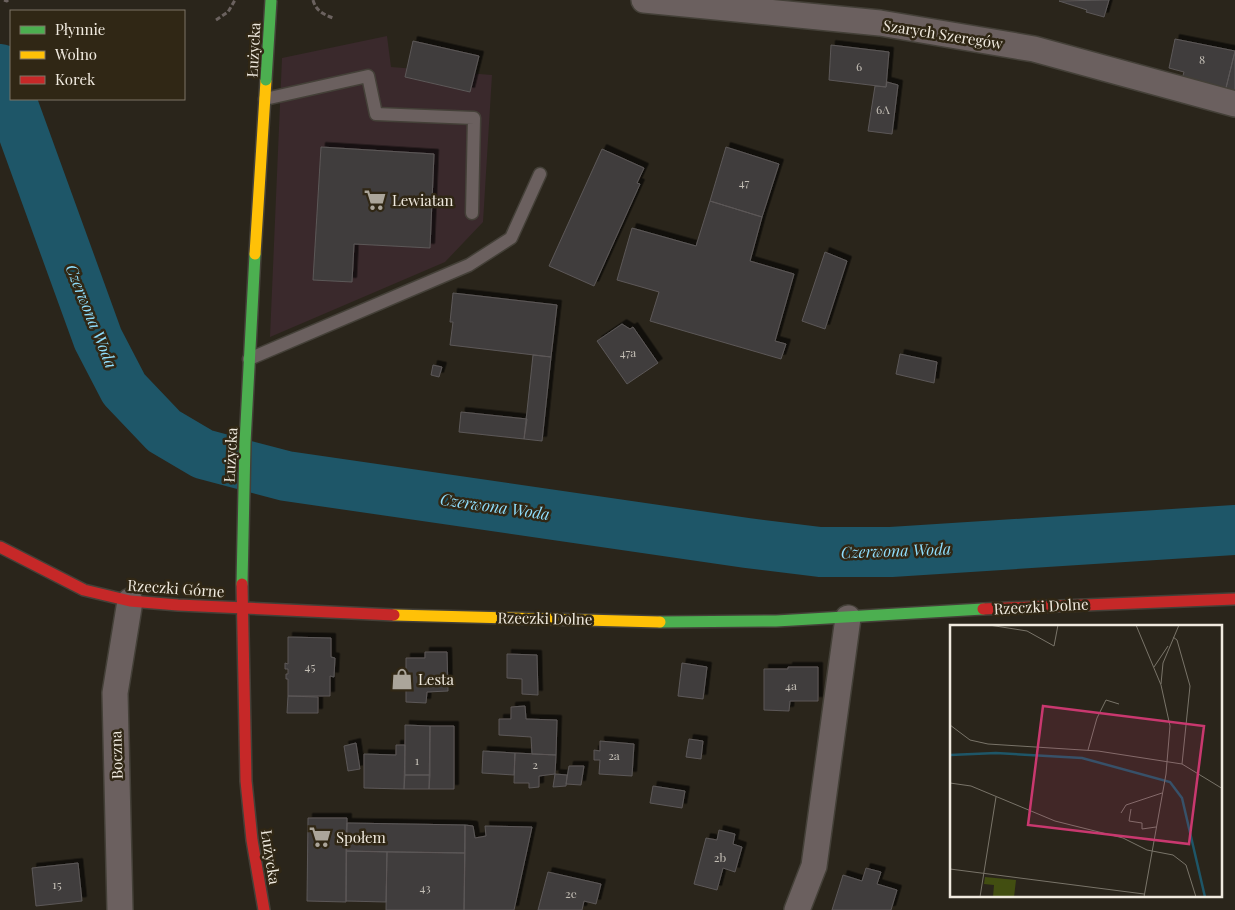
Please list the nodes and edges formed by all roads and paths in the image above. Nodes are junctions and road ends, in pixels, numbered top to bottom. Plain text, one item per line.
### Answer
1 (4, 0) edge
2 (8, 0) edge
3 (235, 0) edge
4 (271, 0) edge
5 (313, 0) edge
6 (644, 0) edge
7 (333, 18) dead end
8 (216, 20) dead end
9 (265, 99) junction
10 (1235, 104) edge
11 (540, 174) dead end
12 (472, 213) dead end
13 (249, 363) junction
14 (0, 547) edge
15 (1235, 599) edge
16 (130, 601) junction
17 (242, 607) junction
18 (848, 618) junction
19 (120, 910) edge
20 (264, 910) edge
21 (797, 910) edge

1 - 2 path
3 - 8 path
4 - 9 street, Łużycka, bridge
5 - 7 path
6 - 10 street, Szarych Szeregów
9 - 12 lane
9 - 13 street, Łużycka
11 - 13 lane
13 - 17 street, Łużycka
14 - 16 street, Rzeczki Górne
15 - 18 street, Rzeczki Dolne
16 - 17 street, Rzeczki Górne
16 - 19 street, Boczna
17 - 18 street, Rzeczki Dolne
17 - 20 street, Łużycka
18 - 21 street

